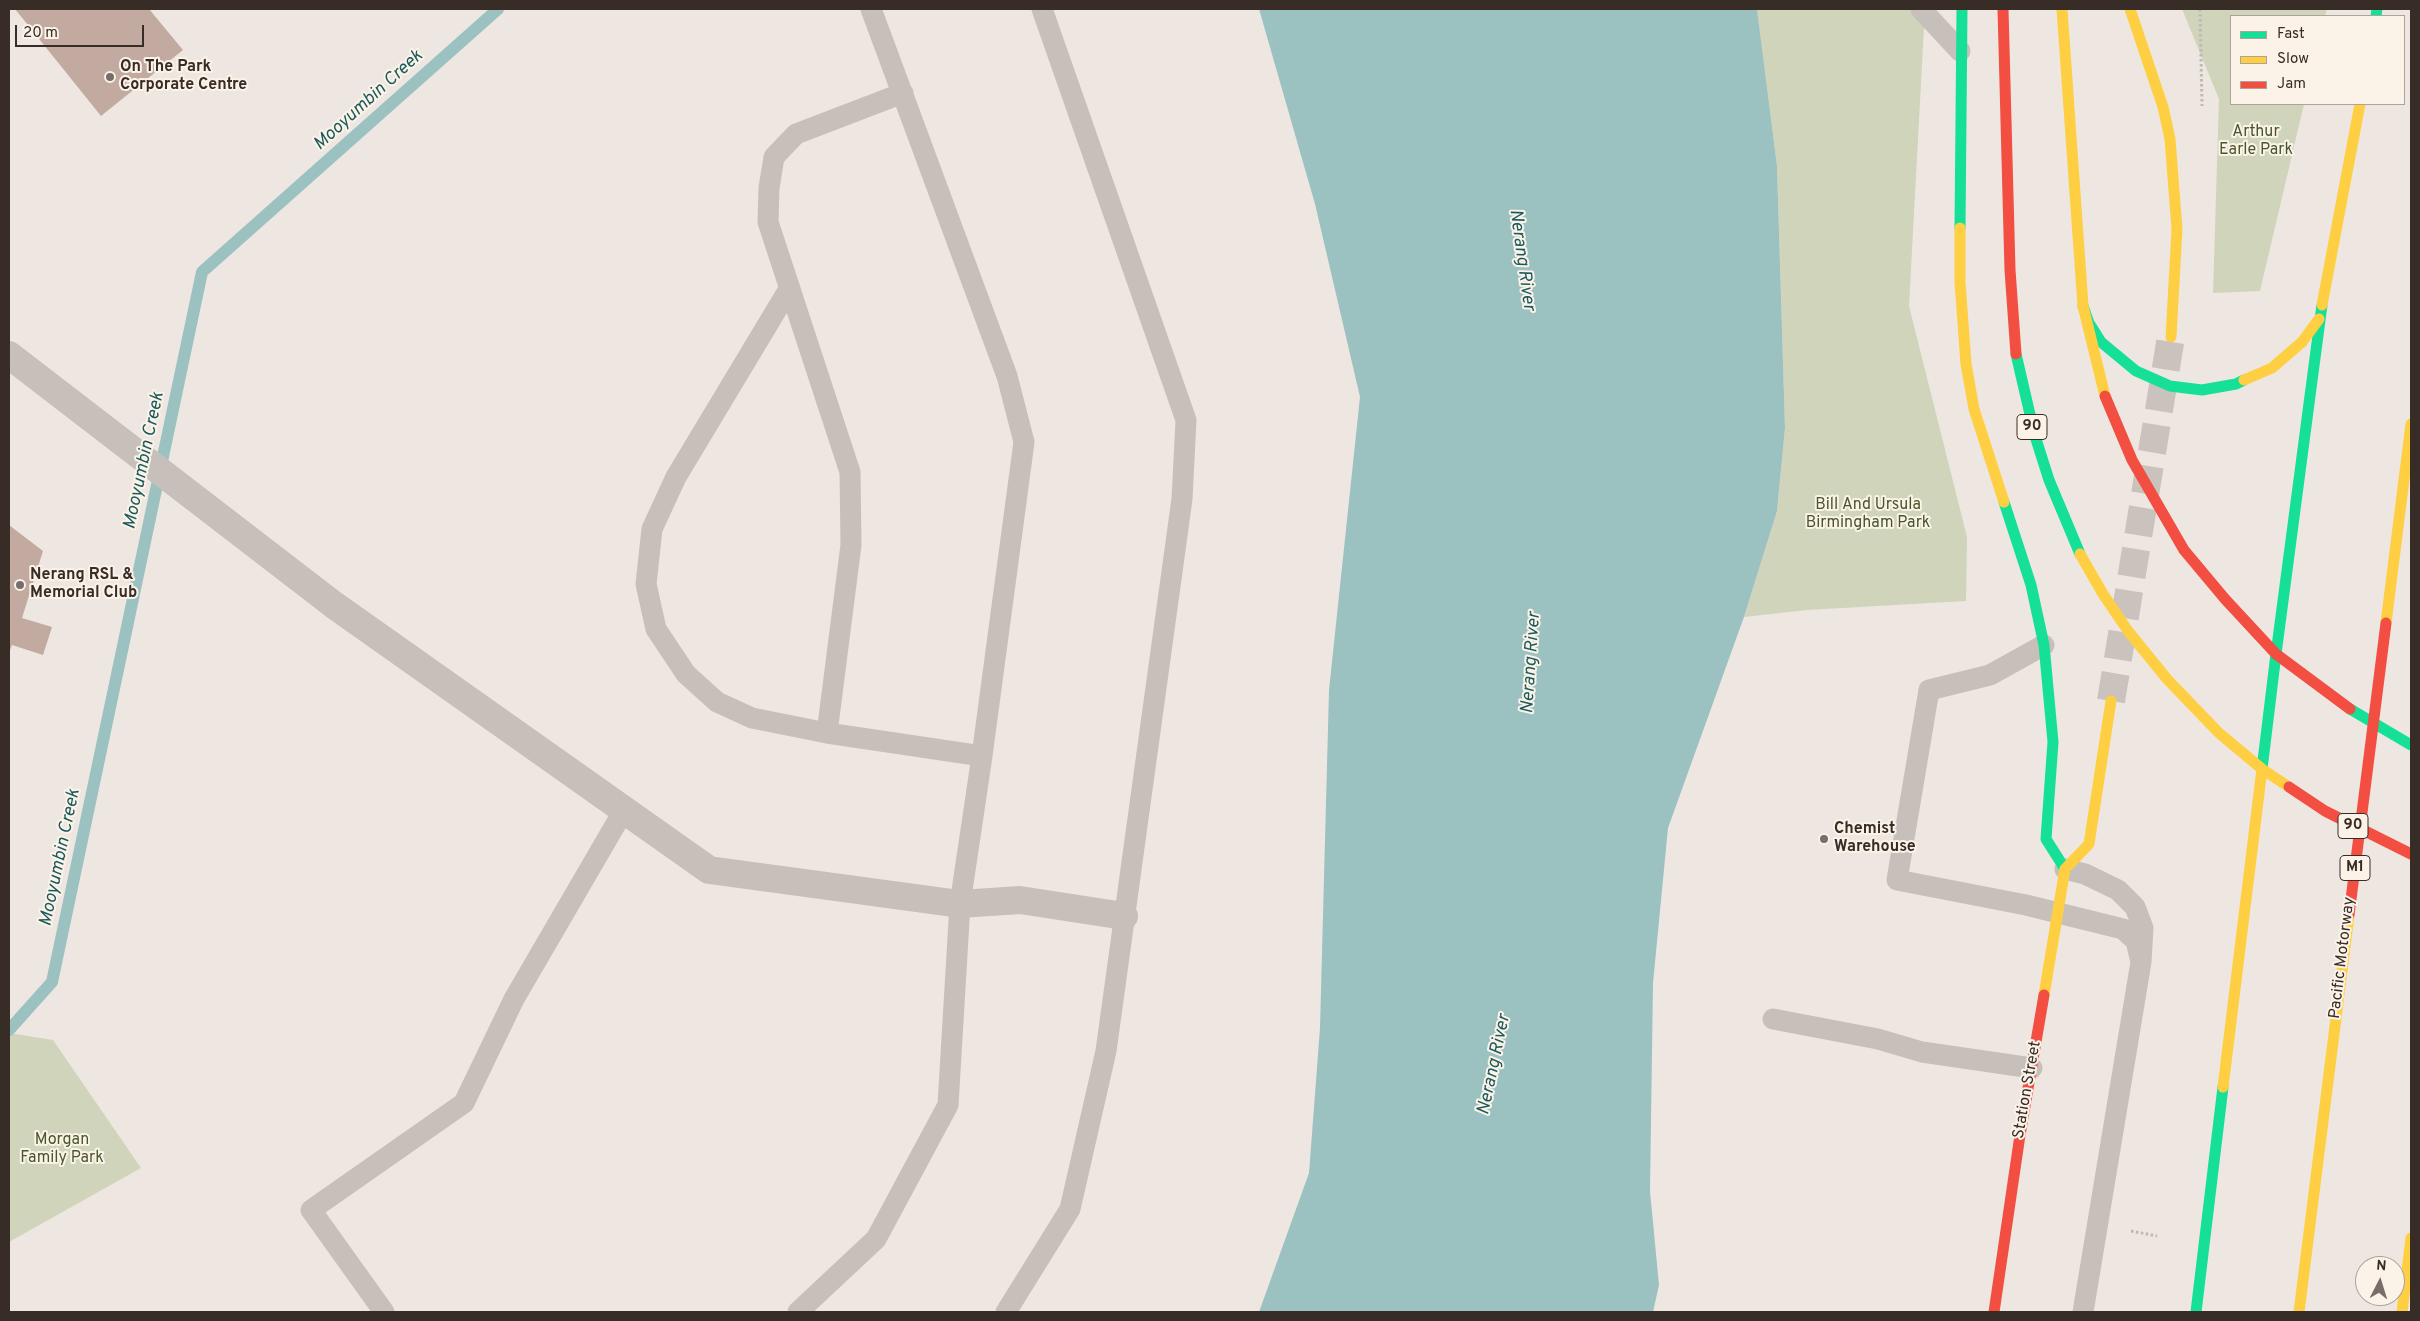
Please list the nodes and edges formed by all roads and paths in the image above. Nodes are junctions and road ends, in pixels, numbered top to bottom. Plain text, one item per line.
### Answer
1 (871, 9) edge
2 (1042, 9) edge
3 (1921, 9) edge
4 (1962, 9) edge
5 (2004, 9) edge
6 (2062, 9) edge
7 (2130, 9) edge
8 (1960, 51) junction
9 (903, 93) junction
10 (2360, 105) edge
11 (789, 289) junction
12 (2083, 306) junction
13 (2319, 320) junction
14 (2170, 337) tunnel mouth
15 (11, 357) edge
16 (2411, 424) edge
17 (2044, 645) junction
18 (2276, 654) junction
19 (2111, 701) tunnel mouth
20 (827, 733) junction
21 (2411, 745) edge
22 (982, 756) junction
23 (2262, 768) junction
24 (624, 810) junction
25 (2411, 854) edge
26 (2065, 869) junction
27 (960, 904) junction
28 (2057, 912) junction
29 (1124, 916) junction
30 (2141, 962) junction
31 (1773, 1019) dead end
32 (2032, 1068) junction
33 (2411, 1238) edge
34 (384, 1312) edge
35 (798, 1312) edge
36 (1006, 1312) edge
37 (1994, 1312) edge
38 (2083, 1312) edge
39 (2196, 1312) edge
40 (2298, 1312) edge
41 (2402, 1312) edge

1 - 9 lane
2 - 29 lane
3 - 8 lane
4 - 8 main road
5 - 23 main road, 90
6 - 12 main road
7 - 14 main road
8 - 17 main road
9 - 11 lane
9 - 22 lane
10 - 13 main road
11 - 20 lane
11 - 20 lane
12 - 13 main road
12 - 18 main road
13 - 18 main road
15 - 24 street
16 - 40 main road, Pacific Motorway / M1
17 - 26 main road
17 - 28 lane
18 - 21 main road
18 - 23 main road
19 - 26 main road
20 - 22 lane
22 - 27 lane
23 - 25 main road, 90
23 - 39 main road
24 - 27 street
24 - 34 lane
26 - 28 main road, Station Street
26 - 30 lane
27 - 29 street
27 - 35 lane
28 - 30 lane
28 - 32 main road, Station Street
29 - 36 lane
30 - 38 lane
31 - 32 lane
32 - 37 main road, Station Street
33 - 41 main road

